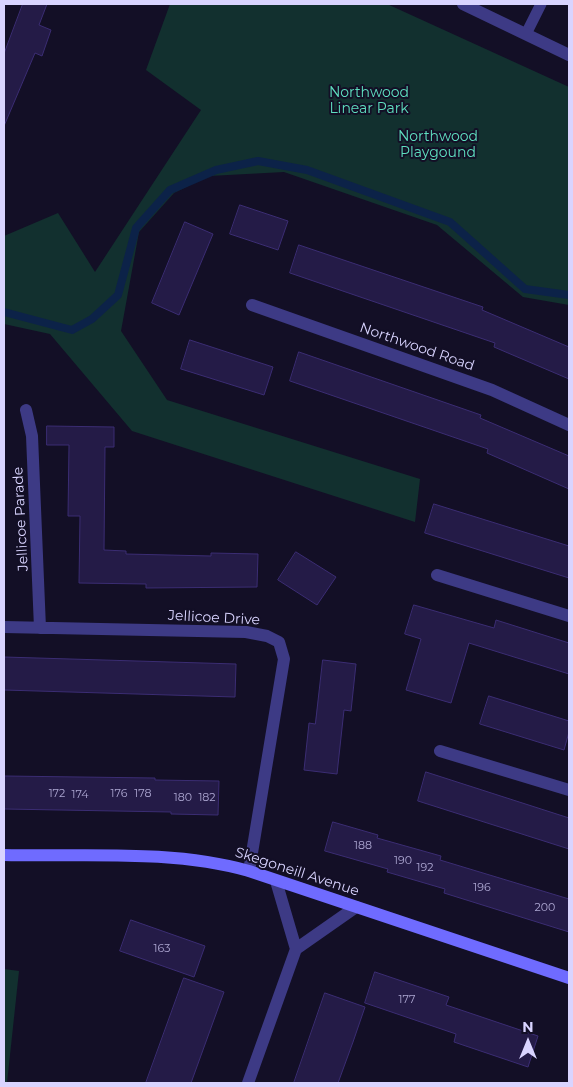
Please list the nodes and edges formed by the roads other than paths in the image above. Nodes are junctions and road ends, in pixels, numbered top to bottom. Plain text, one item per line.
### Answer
1 (463, 4) edge
2 (541, 4) edge
3 (526, 34) junction
4 (569, 55) edge
5 (252, 305) dead end
6 (26, 410) dead end
7 (569, 425) edge
8 (436, 575) dead end
9 (569, 616) edge
10 (4, 627) edge
11 (40, 628) junction
12 (440, 751) dead end
13 (569, 790) edge
14 (4, 856) edge
15 (249, 871) junction
16 (276, 881) junction
17 (356, 907) junction
18 (296, 949) junction
19 (569, 978) edge
20 (248, 1083) edge

1 - 3 street
2 - 3 lane
3 - 4 street
5 - 7 street, Northwood Road
6 - 11 street, Jellicoe Parade
8 - 9 street
10 - 11 street, Jellicoe Drive
11 - 15 street, Jellicoe Drive
12 - 13 street
14 - 15 street, Skegoneill Avenue
15 - 16 street, Skegoneill Avenue
16 - 17 street, Skegoneill Avenue
16 - 18 street
17 - 18 street
17 - 19 street, Skegoneill Avenue
18 - 20 street

